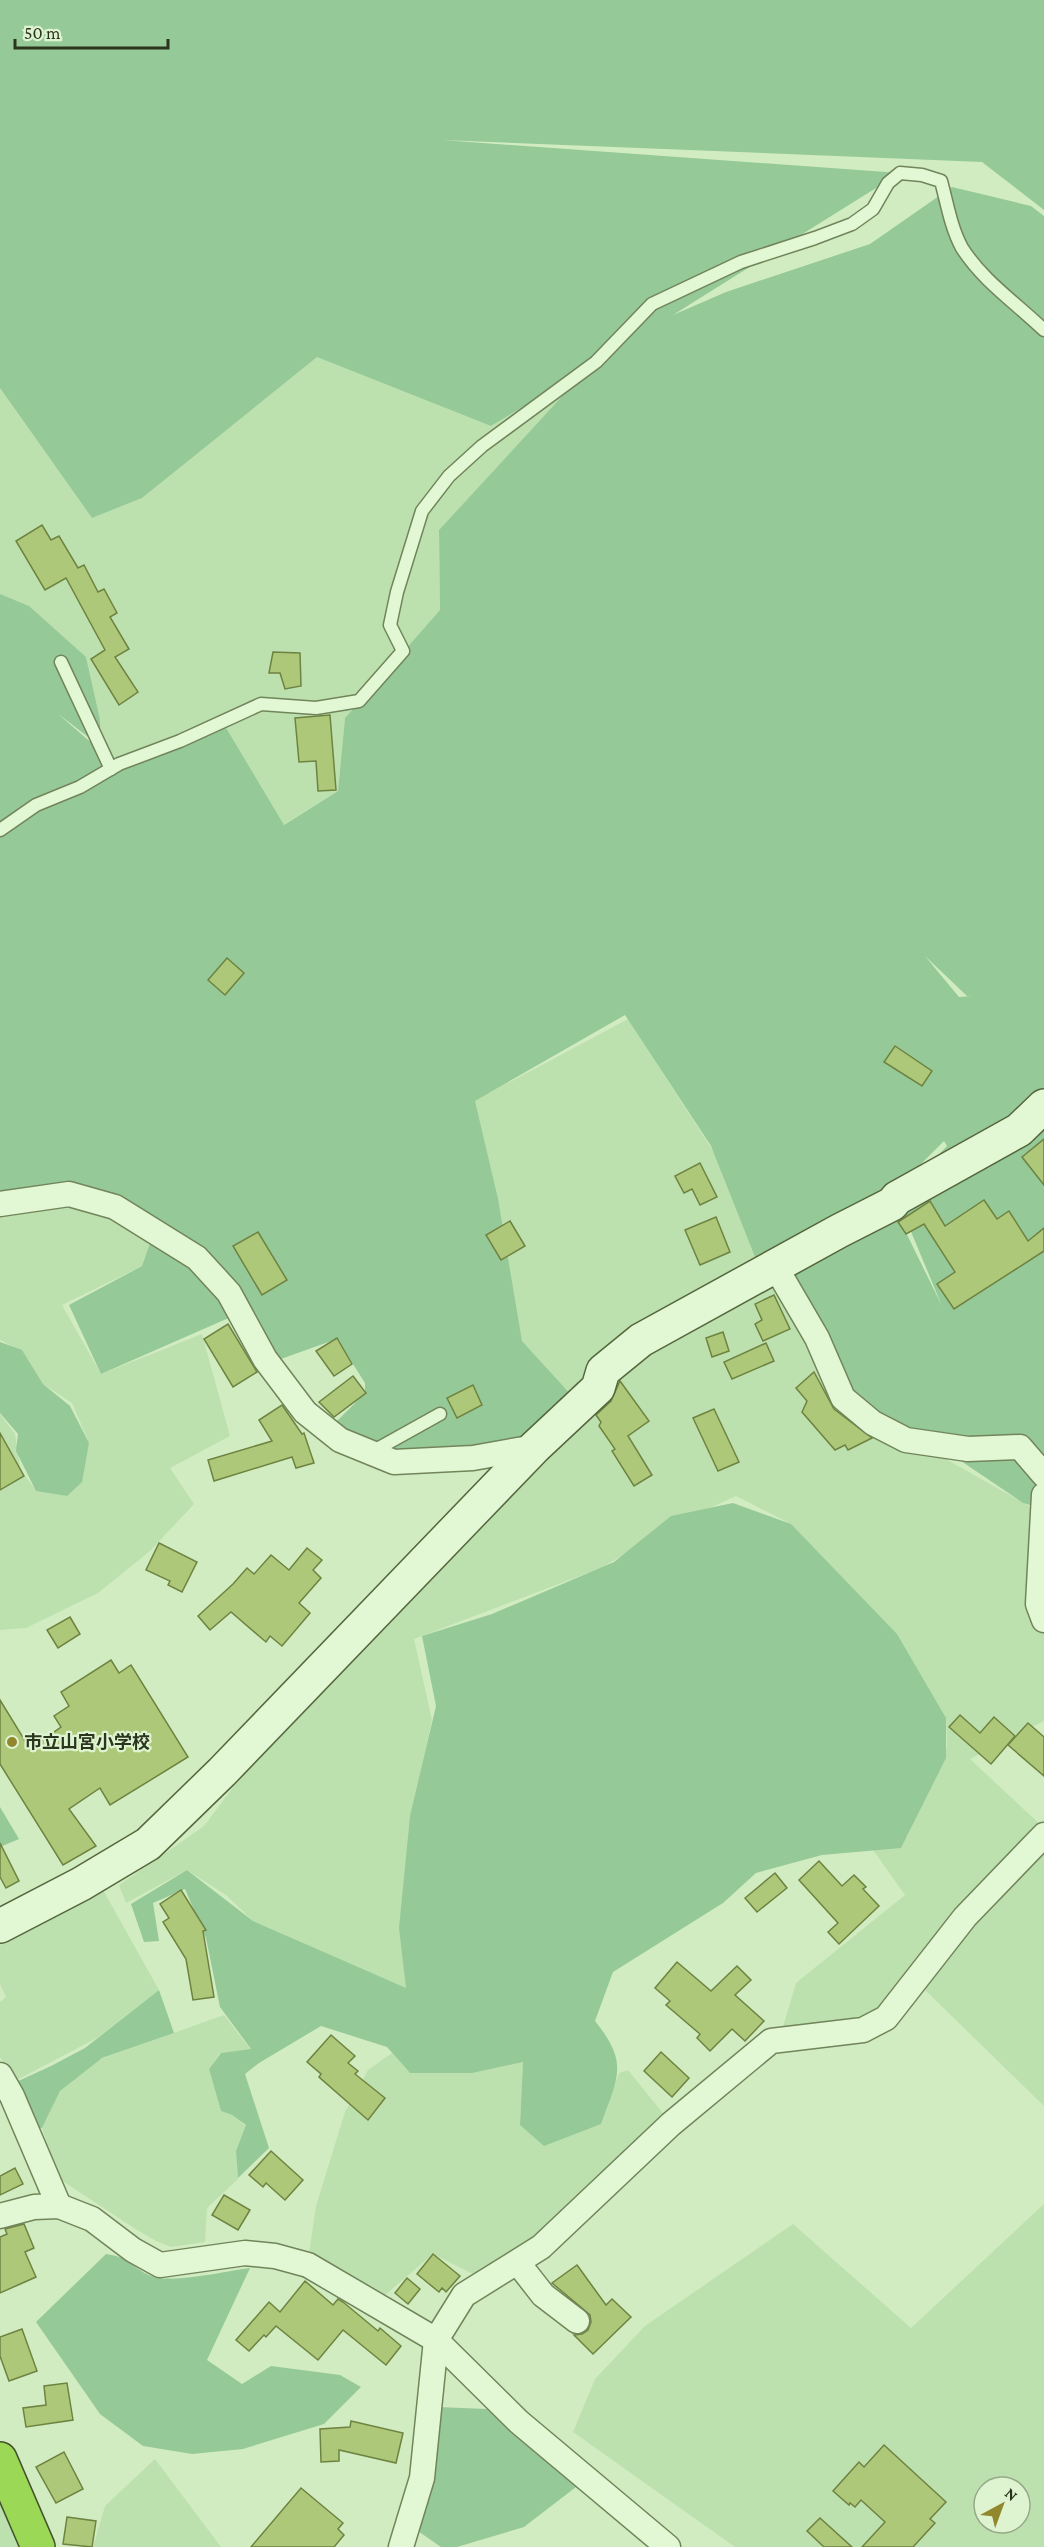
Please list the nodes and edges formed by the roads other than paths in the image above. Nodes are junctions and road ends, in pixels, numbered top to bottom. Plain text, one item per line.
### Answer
1 (1044, 330) edge
2 (61, 662) dead end
3 (111, 769) junction
4 (0, 830) edge
5 (1044, 1106) edge
6 (0, 1204) edge
7 (775, 1266) junction
8 (440, 1414) dead end
9 (535, 1447) junction
10 (370, 1453) junction
11 (1044, 1474) edge
12 (1044, 1494) edge
13 (1044, 1620) edge
14 (1044, 1835) edge
15 (0, 1926) edge
16 (0, 2075) edge
17 (59, 2206) junction
18 (0, 2216) edge
19 (518, 2263) junction
20 (577, 2321) dead end
21 (436, 2340) junction
22 (0, 2459) edge
23 (38, 2547) edge
24 (401, 2547) edge
25 (668, 2547) edge

1 - 3 lane
2 - 3 lane
3 - 4 lane
5 - 7 street
6 - 10 street
7 - 9 street
7 - 11 street
8 - 10 lane
9 - 10 street
9 - 15 street
12 - 13 street
14 - 19 street
16 - 17 street
17 - 18 street
17 - 21 street
19 - 20 street
19 - 21 street
21 - 24 street
21 - 25 street
22 - 23 highway

